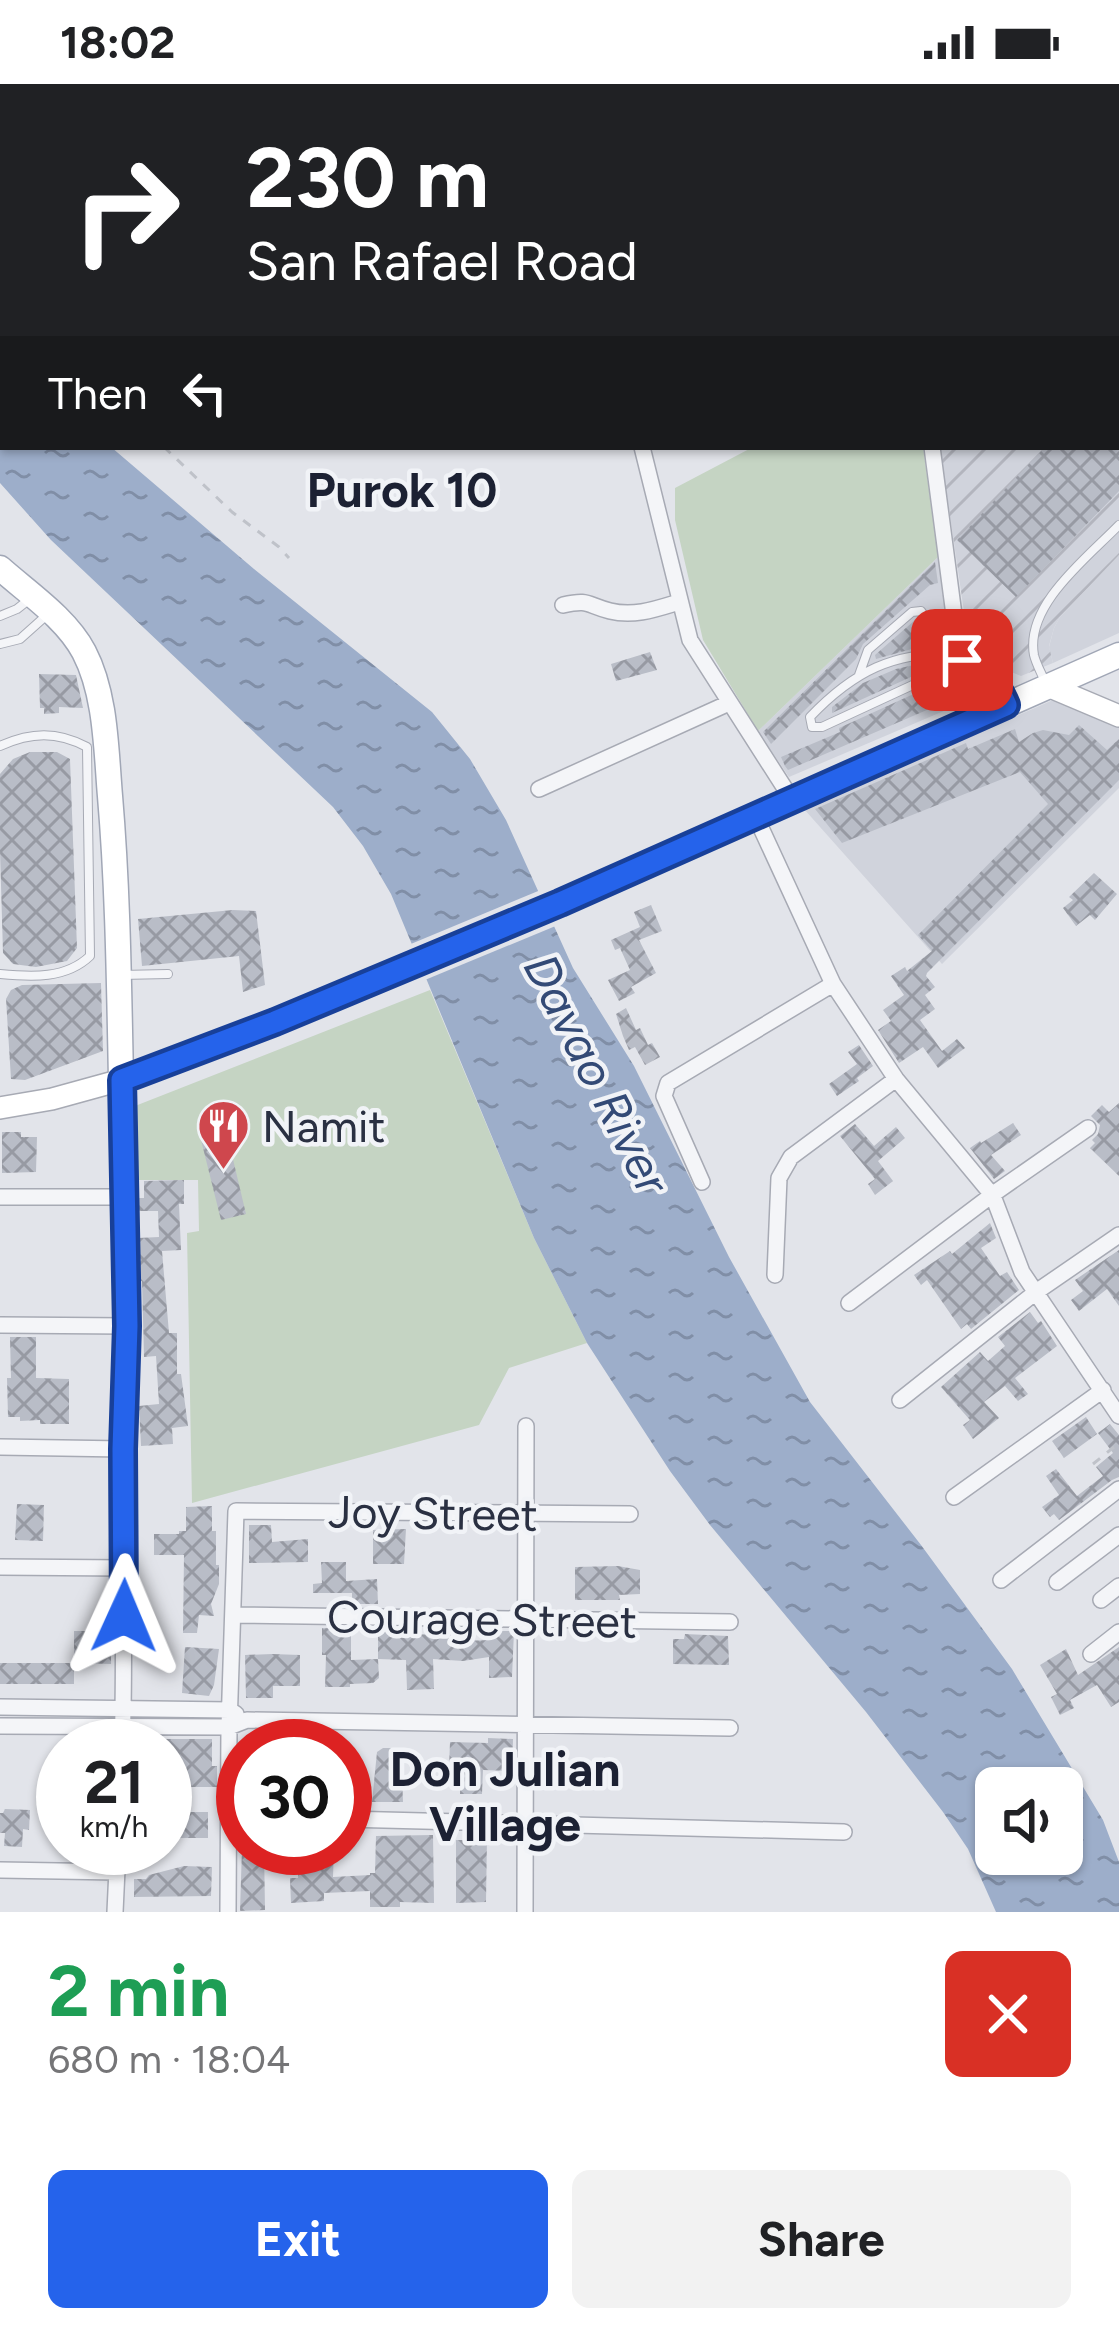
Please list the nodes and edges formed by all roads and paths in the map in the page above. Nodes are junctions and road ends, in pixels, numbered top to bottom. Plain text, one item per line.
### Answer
1 (167, 450) edge
2 (643, 450) edge
3 (933, 450) edge
4 (1119, 525) edge
5 (290, 558) dead end
6 (0, 568) edge
7 (679, 602) junction
8 (41, 605) junction
9 (563, 605) dead end
10 (0, 616) edge
11 (0, 644) edge
12 (935, 652) junction
13 (959, 653) junction
14 (1119, 655) edge
15 (859, 675) junction
16 (1048, 686) junction
17 (729, 703) junction
18 (1006, 705) junction
19 (1119, 716) edge
20 (0, 746) edge
21 (539, 789) dead end
22 (791, 798) junction
23 (755, 815) junction
24 (0, 974) edge
25 (168, 974) dead end
26 (119, 975) junction
27 (833, 984) junction
28 (896, 1079) junction
29 (122, 1080) junction
30 (0, 1108) edge
31 (1088, 1128) dead end
32 (702, 1182) dead end
33 (993, 1196) junction
34 (0, 1197) edge
35 (125, 1197) junction
36 (1119, 1235) edge
37 (775, 1275) dead end
38 (1036, 1292) junction
39 (849, 1303) dead end
40 (0, 1325) edge
41 (127, 1326) junction
42 (1103, 1390) junction
43 (901, 1400) dead end
44 (1119, 1416) edge
45 (526, 1426) dead end
46 (1119, 1443) edge
47 (0, 1448) edge
48 (123, 1449) junction
49 (1093, 1465) dead end
50 (1119, 1489) edge
51 (954, 1497) dead end
52 (526, 1514) junction
53 (630, 1514) dead end
54 (1119, 1534) edge
55 (0, 1567) edge
56 (125, 1568) junction
57 (1001, 1580) dead end
58 (1057, 1582) dead end
59 (1119, 1586) edge
60 (1101, 1600) dead end
61 (233, 1615) junction
62 (526, 1619) junction
63 (730, 1622) dead end
64 (1119, 1631) edge
65 (1091, 1654) dead end
66 (0, 1707) edge
67 (28, 1708) junction
68 (122, 1719) joint
69 (229, 1719) edge
70 (372, 1722) edge
71 (524, 1725) junction
72 (0, 1726) edge
73 (36, 1726) edge
74 (27, 1727) junction
75 (730, 1728) dead end
76 (372, 1820) edge
77 (524, 1824) junction
78 (844, 1832) dead end
79 (0, 1870) edge
80 (36, 1871) edge
81 (117, 1875) edge
82 (231, 1875) edge
83 (115, 1912) edge
84 (228, 1912) edge
85 (525, 1912) edge

1 - 5 path
2 - 7 street
3 - 13 street
4 - 16 lane
6 - 8 main road
7 - 9 street
7 - 17 street
8 - 10 lane
8 - 11 lane
8 - 26 main road
12 - 13 lane
12 - 15 lane
12 - 15 lane
12 - 15 lane
13 - 18 street
14 - 16 main road
16 - 18 main road
16 - 19 main road
17 - 21 street
17 - 22 street
18 - 22 main road
20 - 24 lane
22 - 23 main road
23 - 27 street
23 - 29 main road
25 - 26 lane
26 - 29 main road
27 - 28 street
27 - 32 street
28 - 33 street
28 - 37 street
29 - 30 main road
29 - 35 street
31 - 33 street
33 - 38 street
33 - 39 street
34 - 35 street
35 - 41 street
36 - 38 street
38 - 42 street
38 - 43 street
40 - 41 street
41 - 48 street
42 - 44 street
42 - 51 street
45 - 52 street
46 - 49 path
47 - 48 street
48 - 56 street
50 - 57 street
52 - 53 street, Joy Street
52 - 61 street, Joy Street
52 - 62 street
54 - 58 street
55 - 56 street
56 - 68 street
59 - 60 street
61 - 62 street, Courage Street
61 - 69 street
62 - 63 street, Courage Street
62 - 71 street
64 - 65 street
66 - 67 street
67 - 68 street
67 - 74 street
70 - 71 street
71 - 75 street
71 - 77 street
72 - 74 street
73 - 74 street
76 - 77 street
77 - 78 street
77 - 85 street
79 - 80 street
81 - 83 street
82 - 84 street

